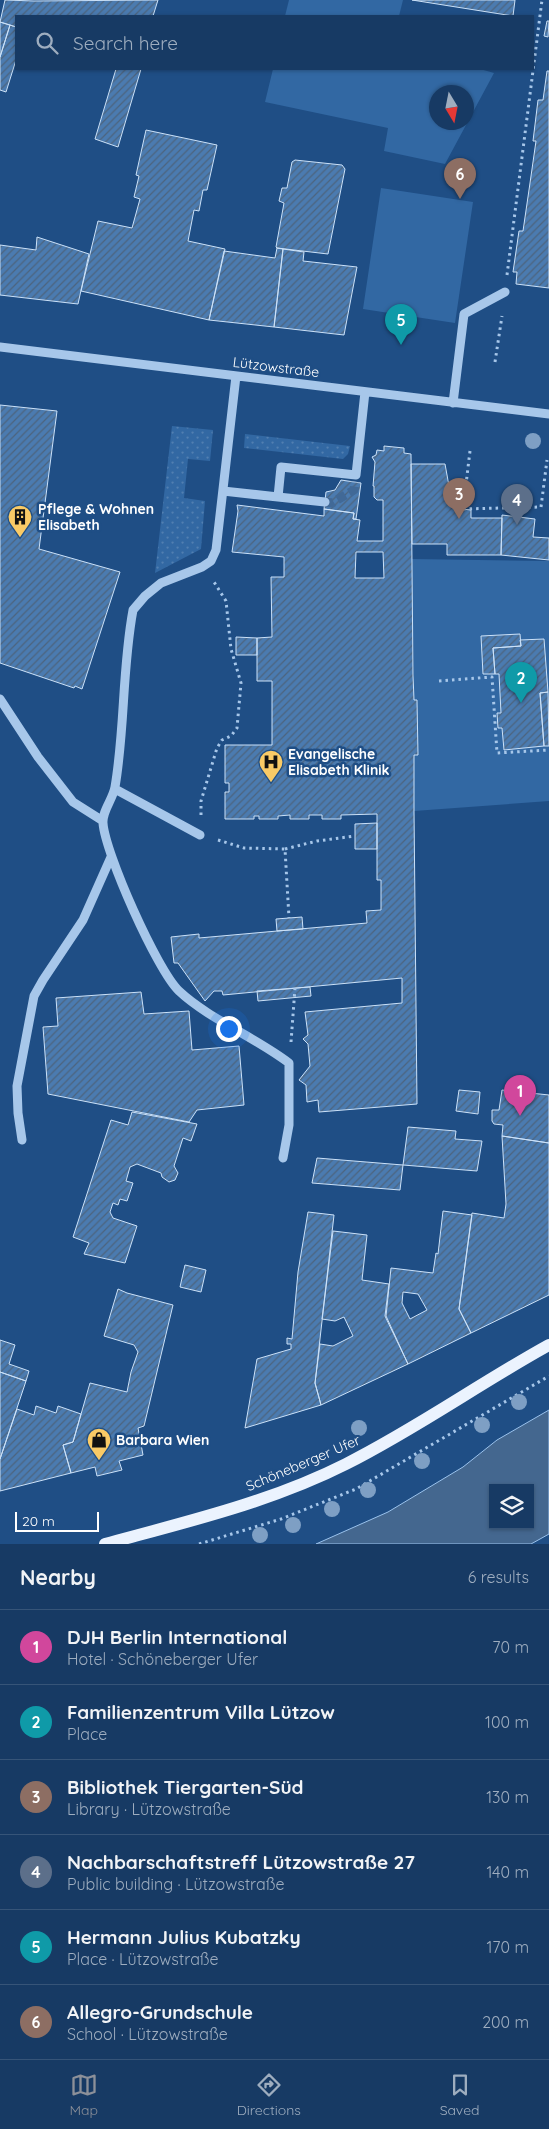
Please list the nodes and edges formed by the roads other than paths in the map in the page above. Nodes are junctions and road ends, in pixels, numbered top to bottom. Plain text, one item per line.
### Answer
1 (505, 292) road end
2 (0, 347) edge
3 (236, 376) junction
4 (365, 392) junction
5 (453, 403) junction
6 (549, 414) edge
7 (223, 491) junction
8 (278, 497) junction
9 (325, 502) tunnel mouth
10 (0, 699) edge
11 (115, 789) junction
12 (103, 821) junction
13 (200, 835) road end
14 (111, 857) junction
15 (22, 1140) dead end
16 (283, 1158) dead end
17 (549, 1345) edge
18 (104, 1544) edge

1 - 5 street
2 - 3 street, Lützowstraße
3 - 4 street, Lützowstraße
3 - 7 street
4 - 5 street, Lützowstraße
4 - 8 street
5 - 6 street, Lützowstraße
7 - 8 street
7 - 11 street
8 - 9 street
10 - 12 street
11 - 12 street
11 - 13 street
12 - 14 street
14 - 15 street
14 - 16 street
17 - 18 main road, Schöneberger Ufer

